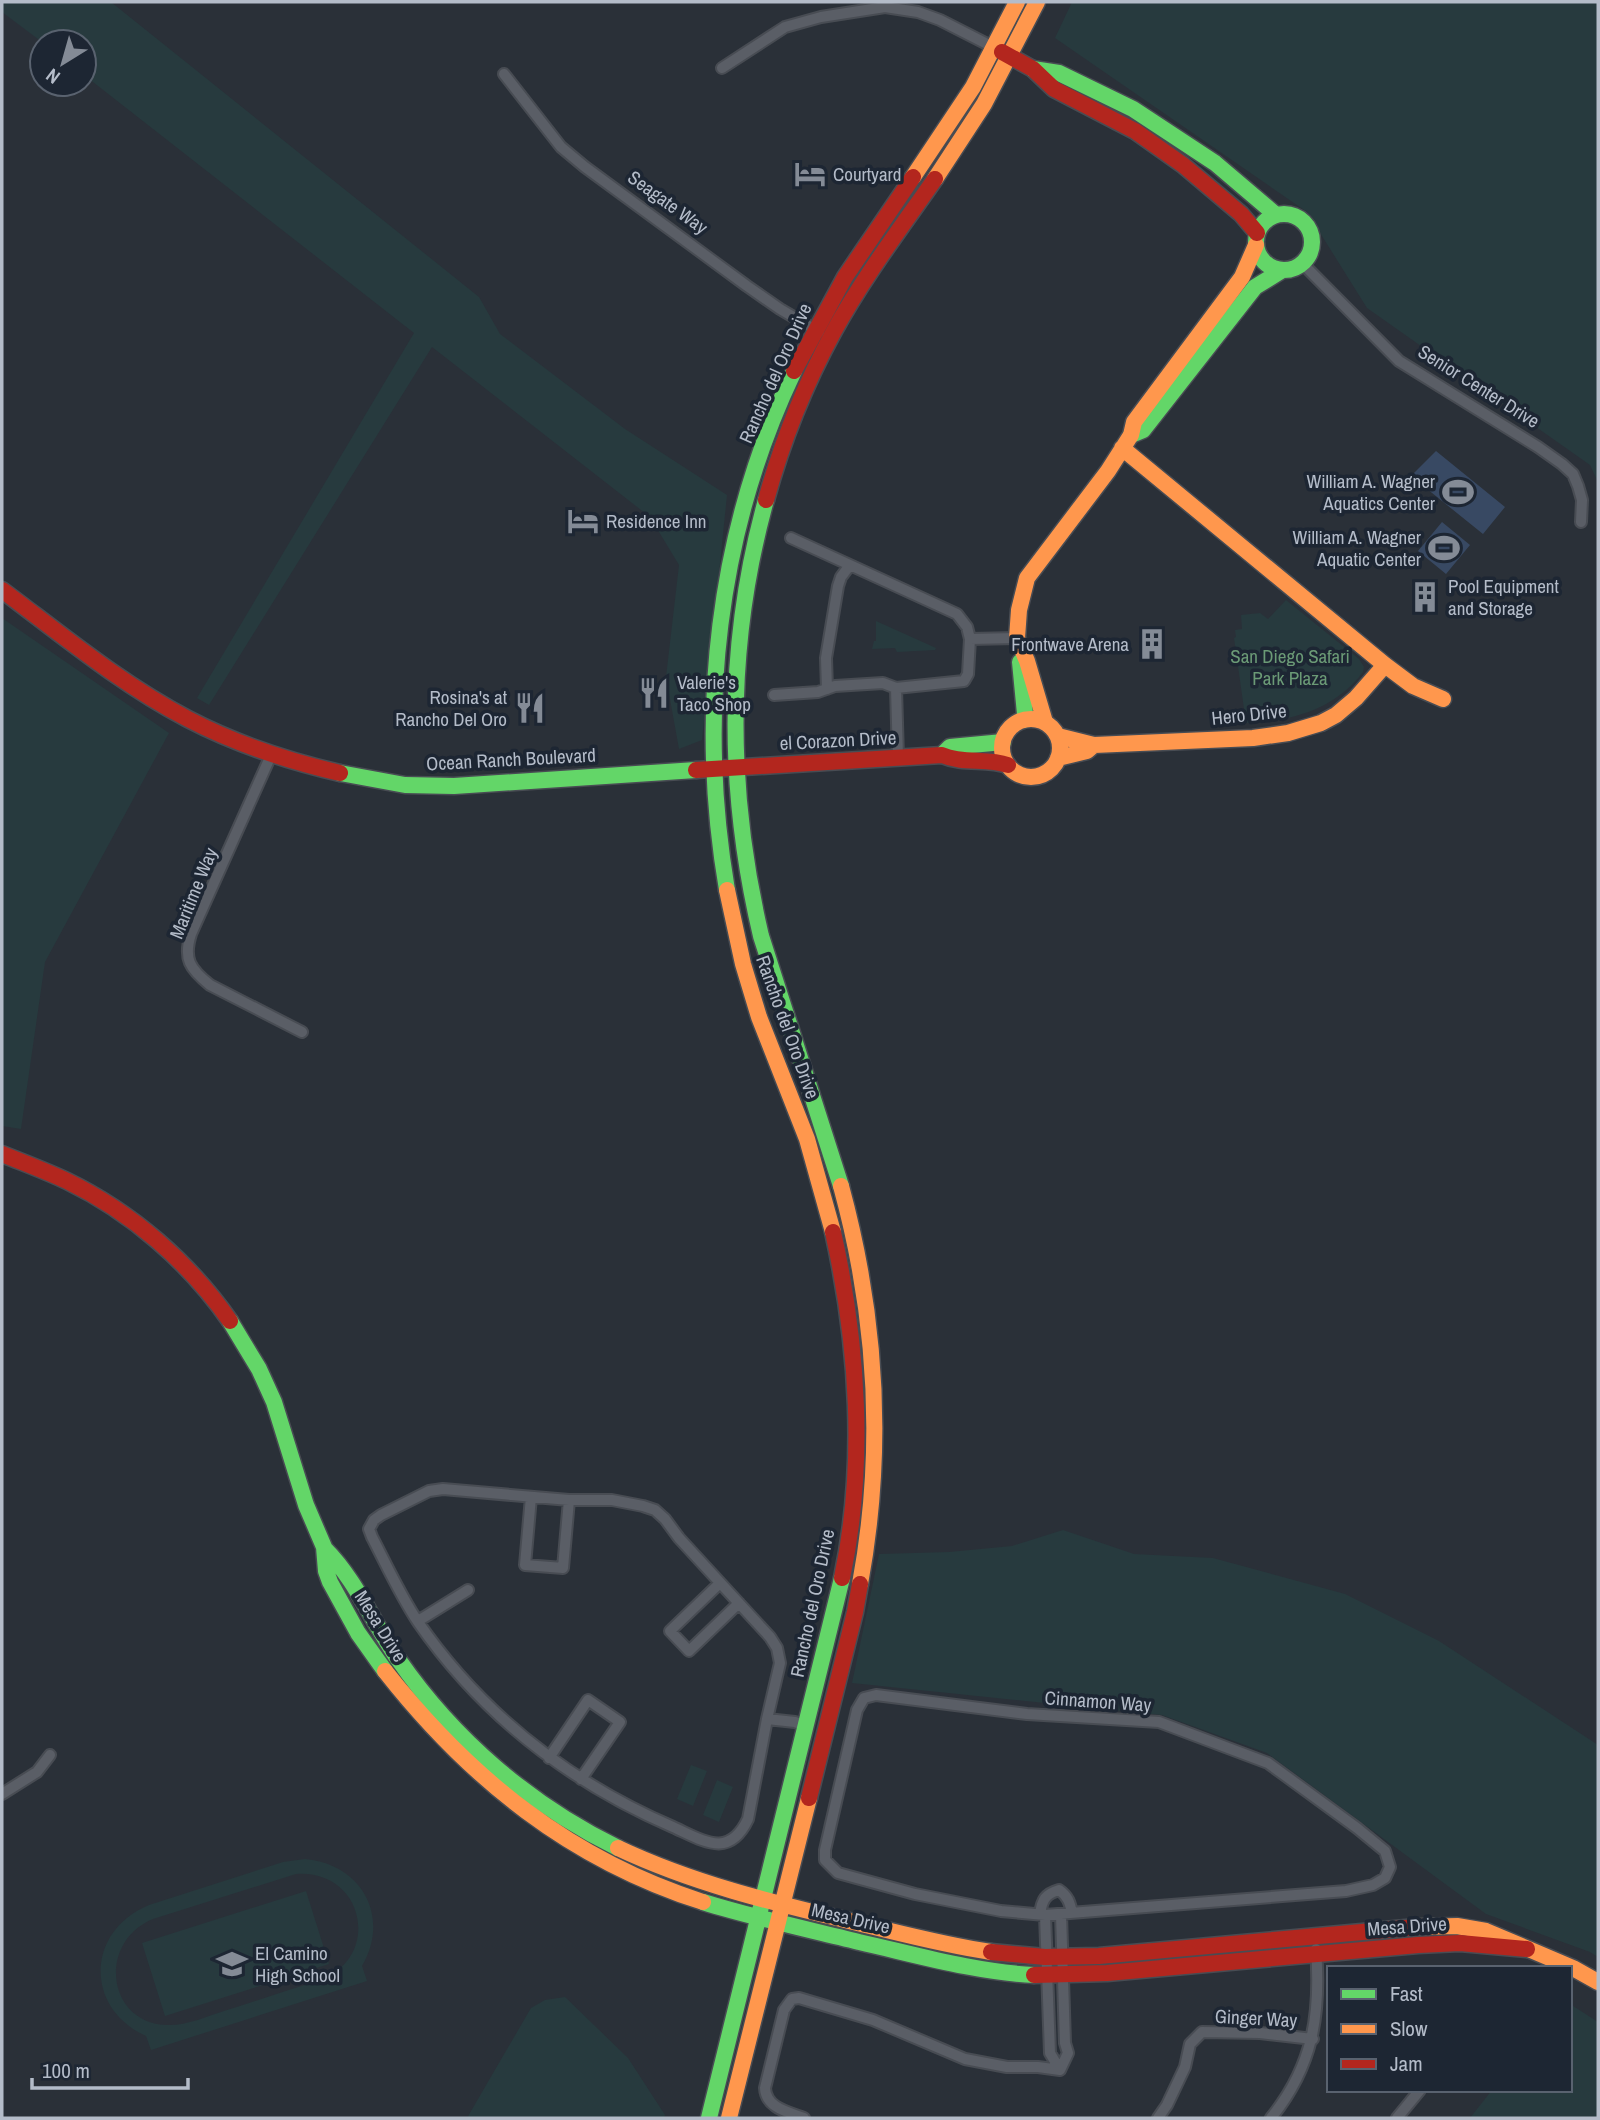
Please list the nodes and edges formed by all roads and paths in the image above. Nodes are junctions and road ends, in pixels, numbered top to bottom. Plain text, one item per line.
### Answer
1 (1017, 2) edge
2 (1037, 2) edge
3 (993, 47) junction
4 (1009, 56) junction
5 (722, 68) dead end
6 (1033, 69) junction
7 (504, 74) dead end
8 (1276, 215) junction
9 (1257, 239) junction
10 (1303, 264) junction
11 (1282, 271) junction
12 (815, 330) junction
13 (831, 338) junction
14 (1127, 442) junction
15 (1581, 522) dead end
16 (791, 538) dead end
17 (850, 565) junction
18 (2, 590) edge
19 (970, 639) junction
20 (1020, 644) junction
21 (1385, 665) junction
22 (896, 688) junction
23 (827, 689) junction
24 (774, 695) dead end
25 (1443, 699) dead end
26 (1023, 720) junction
27 (1045, 722) junction
28 (1058, 736) junction
29 (1003, 742) junction
30 (1094, 745) junction
31 (272, 754) junction
32 (942, 755) junction
33 (898, 758) junction
34 (1058, 758) junction
35 (1008, 765) junction
36 (737, 767) junction
37 (713, 769) junction
38 (302, 1032) dead end
39 (2, 1154) edge
40 (531, 1497) junction
41 (569, 1500) junction
42 (325, 1549) junction
43 (720, 1583) junction
44 (468, 1590) dead end
45 (739, 1603) junction
46 (418, 1621) junction
47 (823, 1655) junction
48 (766, 1719) junction
49 (806, 1726) junction
50 (825, 1728) junction
51 (50, 1755) dead end
52 (549, 1758) junction
53 (814, 1774) junction
54 (581, 1779) junction
55 (2, 1794) edge
56 (763, 1900) junction
57 (782, 1905) junction
58 (1042, 1914) junction
59 (1066, 1914) junction
60 (759, 1917) junction
61 (778, 1922) junction
62 (1315, 1936) junction
63 (1527, 1949) junction
64 (1316, 1954) junction
65 (1055, 1957) junction
66 (1568, 1966) edge
67 (1572, 1968) edge
68 (1056, 1975) junction
69 (1598, 1982) edge
70 (1317, 2017) junction
71 (1327, 2020) edge
72 (1313, 2039) junction
73 (1418, 2092) edge
74 (709, 2118) edge
75 (729, 2118) edge
76 (804, 2118) edge
77 (1158, 2118) edge
78 (1271, 2118) edge
79 (1397, 2118) edge

1 - 3 main road, Rancho del Oro Drive
2 - 4 main road, Rancho del Oro Drive
3 - 4 main road
3 - 5 street
3 - 12 main road, Rancho del Oro Drive
4 - 6 main road
4 - 13 main road, Rancho del Oro Drive
6 - 8 main road
6 - 9 main road
7 - 12 street, Seagate Way
8 - 9 main road
8 - 10 main road
9 - 11 main road
9 - 14 main road
10 - 11 main road
10 - 15 street, Senior Center Drive
11 - 14 main road
12 - 13 street, Seagate Way
12 - 37 main road, Rancho del Oro Drive
13 - 36 main road, Rancho del Oro Drive
14 - 20 main road
14 - 21 main road
16 - 17 street
17 - 19 street
17 - 23 street
18 - 31 main road, Ocean Ranch Boulevard
19 - 20 street
19 - 22 street
20 - 26 main road
20 - 27 main road
21 - 25 main road
21 - 30 main road, Hero Drive
22 - 23 street
22 - 33 street
23 - 24 street
26 - 27 main road
26 - 29 main road
27 - 28 main road
28 - 30 main road, Hero Drive
28 - 34 main road
29 - 32 main road, el Corazon Drive
29 - 35 main road
30 - 34 main road, Hero Drive
31 - 37 main road, Ocean Ranch Boulevard
31 - 38 street, Maritime Way
32 - 33 main road, el Corazon Drive
32 - 35 main road, el Corazon Drive
33 - 36 main road, el Corazon Drive
34 - 35 main road
36 - 37 main road, Ocean Ranch Boulevard
36 - 50 main road, Rancho del Oro Drive
37 - 47 main road, Rancho del Oro Drive
39 - 42 main road, Mesa Drive
40 - 41 street
40 - 41 street
40 - 46 street
41 - 43 street
42 - 56 main road, Mesa Drive
42 - 60 main road, Mesa Drive
43 - 45 street
43 - 45 street
44 - 46 street
45 - 48 street
46 - 52 street
47 - 49 main road, Rancho del Oro Drive
47 - 50 main road
48 - 49 street
48 - 54 street
49 - 53 main road
49 - 56 main road, Rancho del Oro Drive
50 - 53 main road, Rancho del Oro Drive
51 - 55 street
52 - 54 street
52 - 54 street
53 - 57 main road, Rancho del Oro Drive
56 - 57 main road, Mesa Drive
56 - 60 main road, Rancho del Oro Drive
57 - 61 main road, Rancho del Oro Drive
57 - 65 main road, Mesa Drive
58 - 59 street, Cinnamon Way
58 - 59 street
58 - 59 street, Cinnamon Way
58 - 65 street
59 - 65 street
60 - 61 main road, Mesa Drive
60 - 74 main road, Rancho del Oro Drive
61 - 68 main road, Mesa Drive
61 - 75 main road, Rancho del Oro Drive
62 - 63 main road, Mesa Drive
62 - 64 street
62 - 65 main road, Mesa Drive
63 - 64 main road, Mesa Drive
63 - 66 main road, Mesa Drive
64 - 68 main road, Mesa Drive
64 - 70 street
65 - 68 street
67 - 69 main road, Mesa Drive
68 - 76 street
70 - 71 street, Ginger Way
70 - 72 street
72 - 77 street, Ginger Way
72 - 78 street
73 - 79 street

